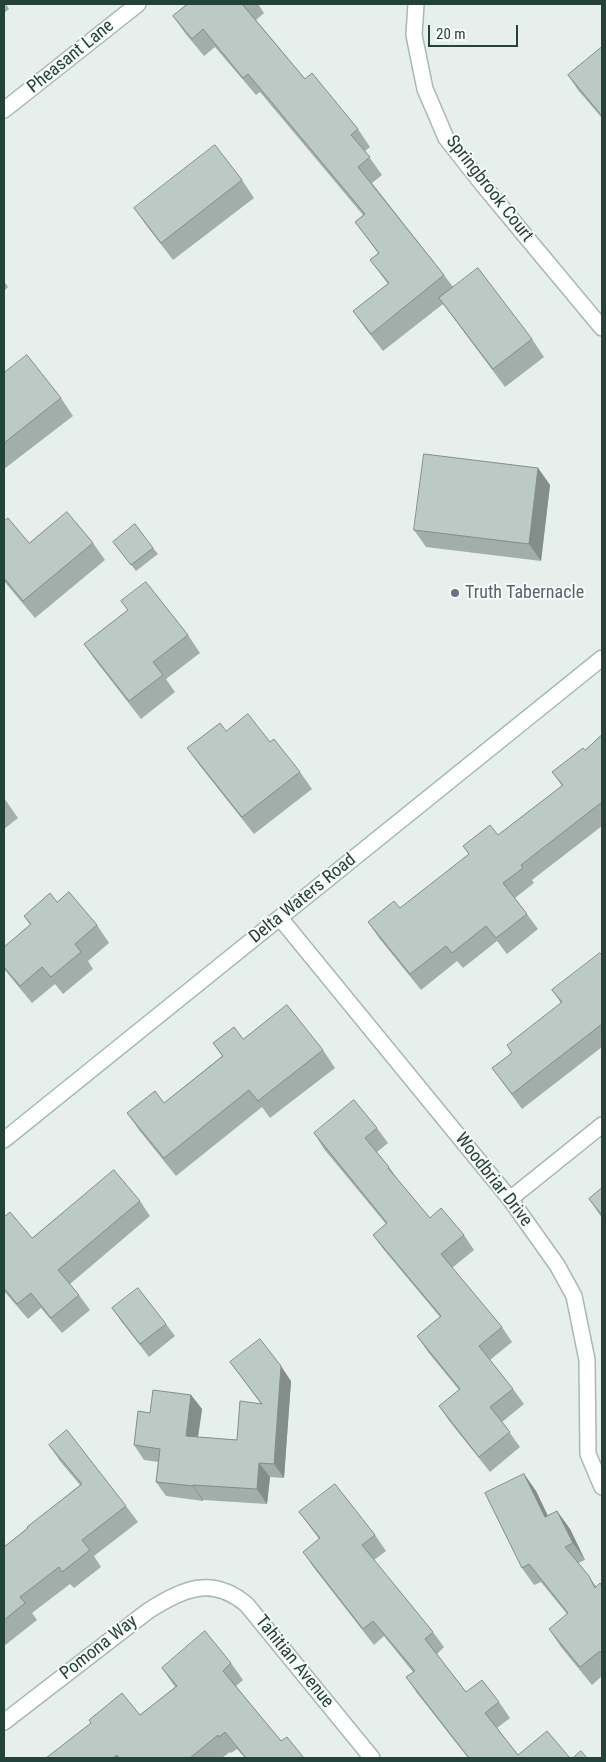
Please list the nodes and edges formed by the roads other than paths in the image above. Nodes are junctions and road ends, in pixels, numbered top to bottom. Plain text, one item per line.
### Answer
1 (138, 4) edge
2 (416, 4) edge
3 (4, 110) edge
4 (602, 328) edge
5 (602, 658) edge
6 (280, 918) junction
7 (602, 1125) edge
8 (4, 1140) edge
9 (510, 1199) junction
10 (602, 1487) edge
11 (202, 1587) joint
12 (4, 1722) edge
13 (372, 1758) edge

1 - 3 street, Pheasant Lane
2 - 4 street, Springbrook Court
5 - 6 street, Delta Waters Road
6 - 8 street, Delta Waters Road
6 - 9 street, Woodbriar Drive
7 - 9 street
9 - 10 street, Woodbriar Drive
11 - 12 street, Pomona Way
11 - 13 street, Tahitian Avenue

